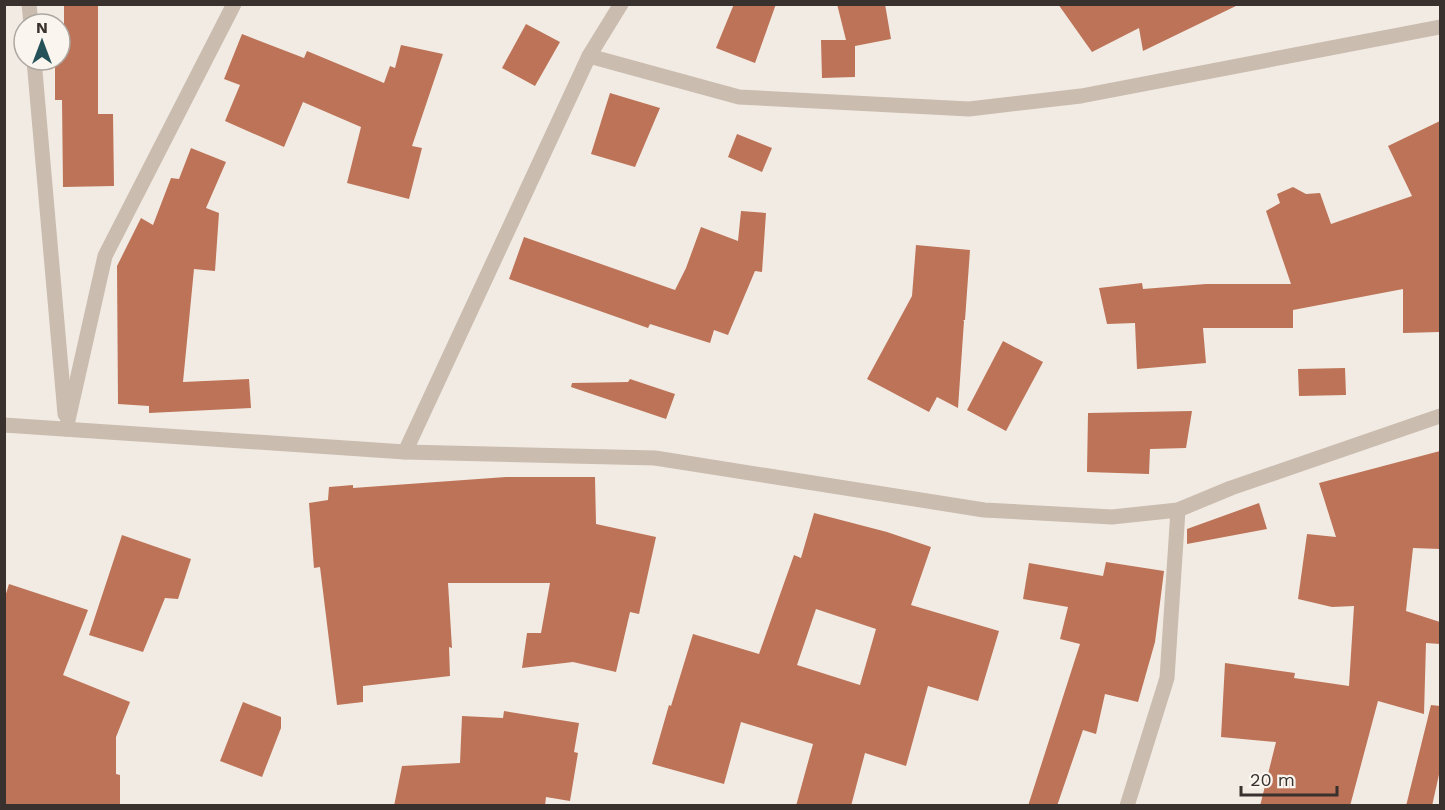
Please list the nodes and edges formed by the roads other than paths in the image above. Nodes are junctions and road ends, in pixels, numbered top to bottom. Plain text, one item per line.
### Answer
1 (234, 4) edge
2 (621, 4) edge
3 (1440, 27) edge
4 (589, 56) junction
5 (35, 72) edge
6 (1440, 416) edge
7 (4, 425) edge
8 (66, 429) junction
9 (405, 452) junction
10 (1178, 510) junction
11 (1127, 806) edge

1 - 8 street
2 - 4 street
3 - 4 street
4 - 9 street
5 - 8 street
6 - 10 street
7 - 8 street
8 - 9 street
9 - 10 street
10 - 11 street

